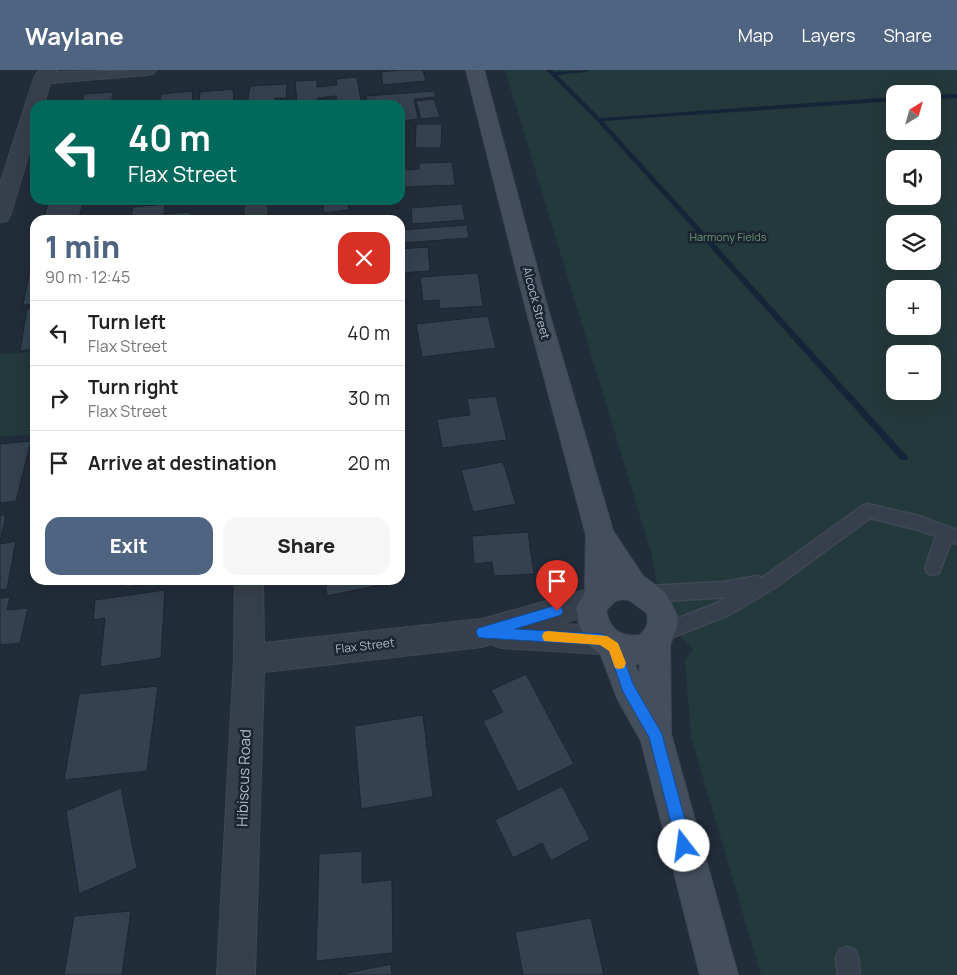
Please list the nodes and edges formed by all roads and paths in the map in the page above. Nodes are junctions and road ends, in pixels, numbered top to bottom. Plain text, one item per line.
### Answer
1 (147, 70) edge
2 (475, 70) edge
3 (46, 74) edge
4 (38, 100) edge
5 (30, 123) edge
6 (0, 216) edge
7 (600, 535) junction
8 (952, 535) edge
9 (933, 568) dead end
10 (770, 582) junction
11 (249, 585) edge
12 (642, 591) junction
13 (598, 597) junction
14 (482, 632) junction
15 (657, 638) junction
16 (608, 644) junction
17 (249, 659) junction
18 (655, 734) junction
19 (236, 975) edge
20 (719, 975) edge

1 - 3 street
2 - 7 main road, Alcock Street
3 - 4 street
5 - 6 street
7 - 12 main road, Alcock Street
7 - 13 main road, Alcock Street
8 - 9 lane
8 - 10 lane
10 - 12 lane
10 - 15 lane
11 - 17 street, Hibiscus Road
12 - 13 main road
12 - 15 main road, Alcock Street
13 - 14 street, Flax Street
13 - 16 main road, Alcock Street
14 - 16 street, Flax Street
14 - 17 street, Flax Street
15 - 16 main road
15 - 18 main road, Alcock Street
16 - 18 main road, Alcock Street
17 - 19 street, Hibiscus Road
18 - 20 main road, Alcock Street

